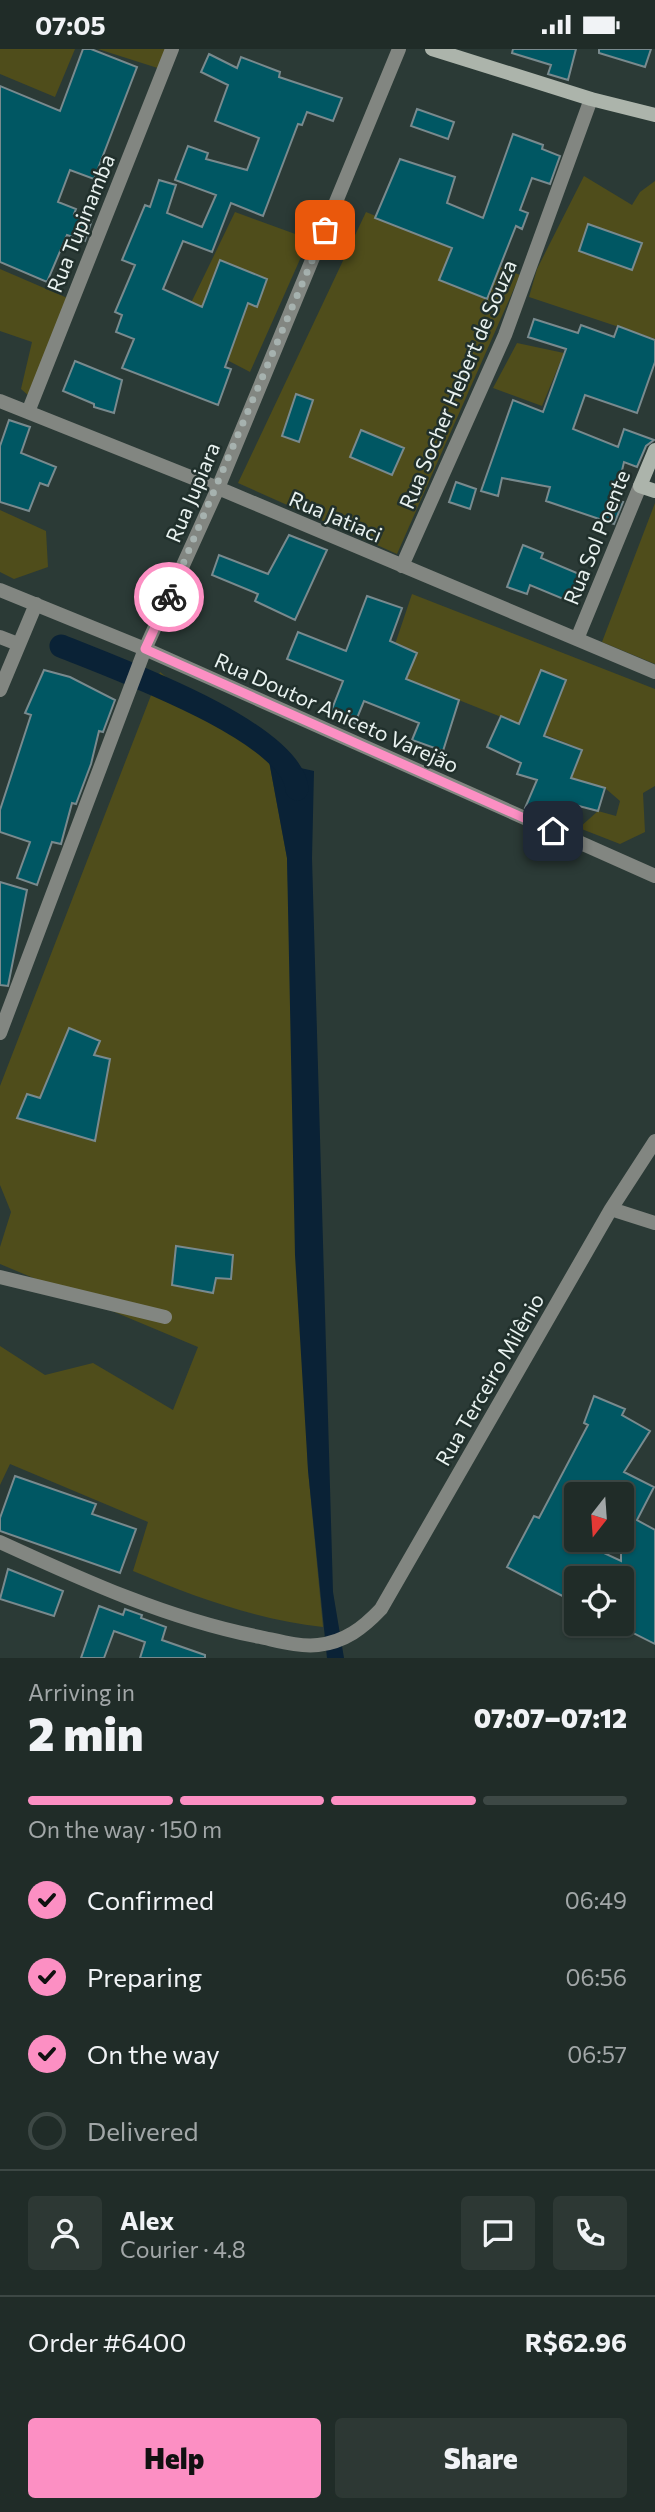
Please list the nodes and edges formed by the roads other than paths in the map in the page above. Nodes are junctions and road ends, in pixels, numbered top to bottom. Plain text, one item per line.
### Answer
1 (172, 49) edge
2 (399, 49) edge
3 (432, 49) edge
4 (591, 99) junction
5 (655, 115) edge
6 (0, 401) edge
7 (28, 412) junction
8 (655, 450) edge
9 (640, 486) junction
10 (218, 488) junction
11 (655, 491) edge
12 (402, 566) junction
13 (0, 590) edge
14 (34, 610) junction
15 (0, 637) edge
16 (577, 639) junction
17 (20, 640) junction
18 (145, 649) junction
19 (655, 672) edge
20 (0, 690) edge
21 (655, 876) edge
22 (0, 1033) edge
23 (655, 1141) edge
24 (611, 1209) junction
25 (655, 1223) edge
26 (0, 1277) edge
27 (165, 1317) dead end
28 (0, 1542) edge

1 - 7 street, Rua Tupinamba
2 - 10 street, Rua Jupiara
3 - 4 street
4 - 5 street
4 - 12 street, Rua Socher Hebert de Souza
6 - 7 street, Rua Jatiaci
7 - 10 street, Rua Jatiaci
8 - 9 street, Rua Sol Poente
9 - 11 street
9 - 16 street, Rua Sol Poente
10 - 12 street, Rua Jatiaci
10 - 18 street, Rua Jupiara
12 - 16 street, Rua Jatiaci
13 - 14 street, Rua Doutor Aniceto Varejão
14 - 17 street
14 - 18 street, Rua Doutor Aniceto Varejão
15 - 17 street
16 - 19 street, Rua Jatiaci
17 - 20 street
18 - 21 street, Rua Doutor Aniceto Varejão
18 - 22 street, Rua Jupiara
23 - 24 street, Rua Terceiro Milênio
24 - 25 street
24 - 28 street, Rua Terceiro Milênio
26 - 27 street

